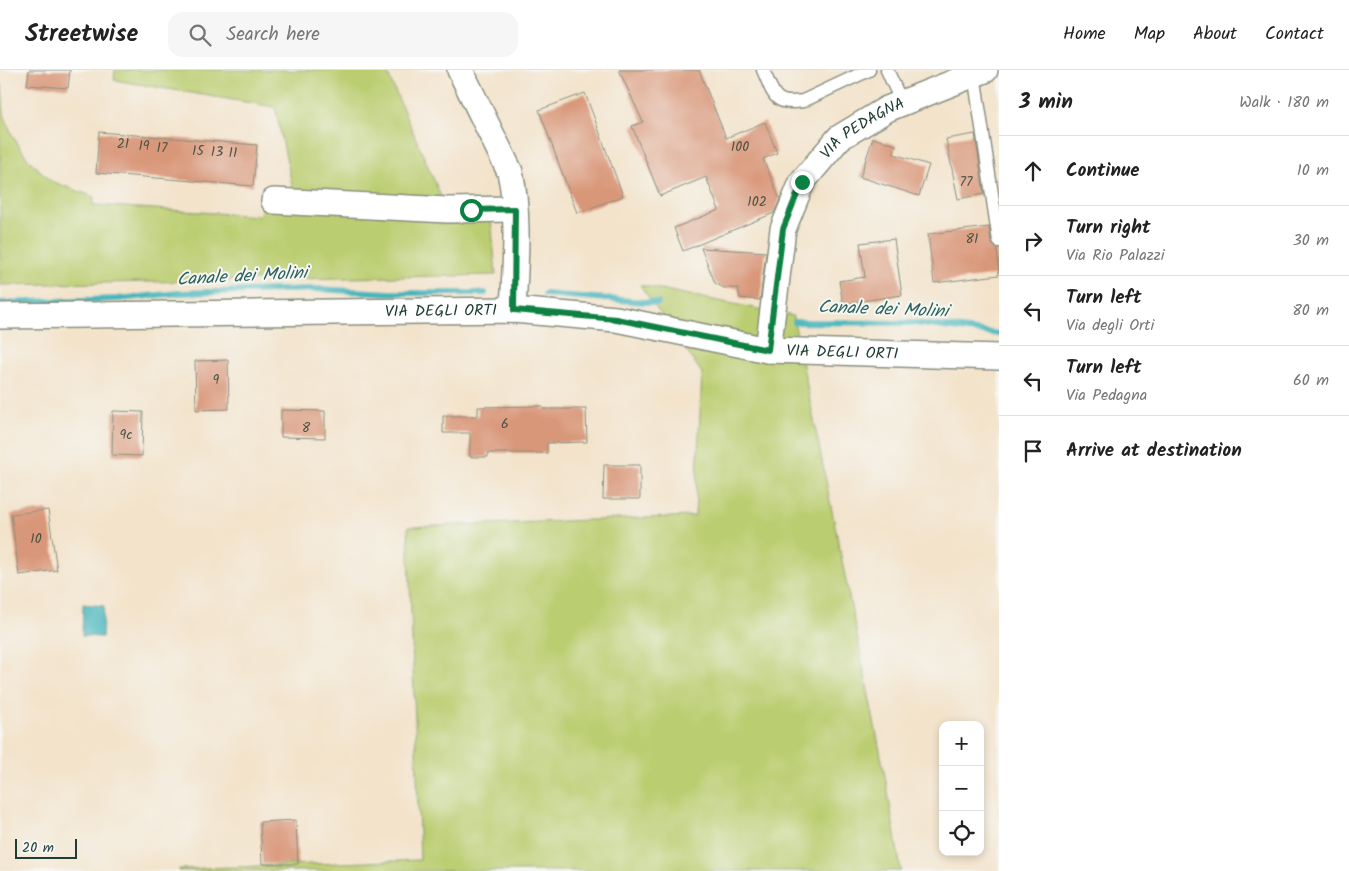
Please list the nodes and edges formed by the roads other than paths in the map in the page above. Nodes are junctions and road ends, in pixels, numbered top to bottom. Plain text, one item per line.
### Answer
1 (460, 70) edge
2 (763, 70) edge
3 (869, 70) edge
4 (887, 70) edge
5 (968, 74) edge
6 (902, 103) junction
7 (274, 202) dead end
8 (515, 209) junction
9 (999, 241) edge
10 (514, 310) junction
11 (0, 316) edge
12 (768, 350) junction
13 (999, 357) edge

1 - 8 street
2 - 3 lane
4 - 6 lane
5 - 6 street, VIA PEDAGNA
5 - 9 lane
6 - 12 street, VIA PEDAGNA
7 - 8 street
8 - 10 street
10 - 11 street, VIA DEGLI ORTI
10 - 12 street, VIA DEGLI ORTI
12 - 13 street, VIA DEGLI ORTI

